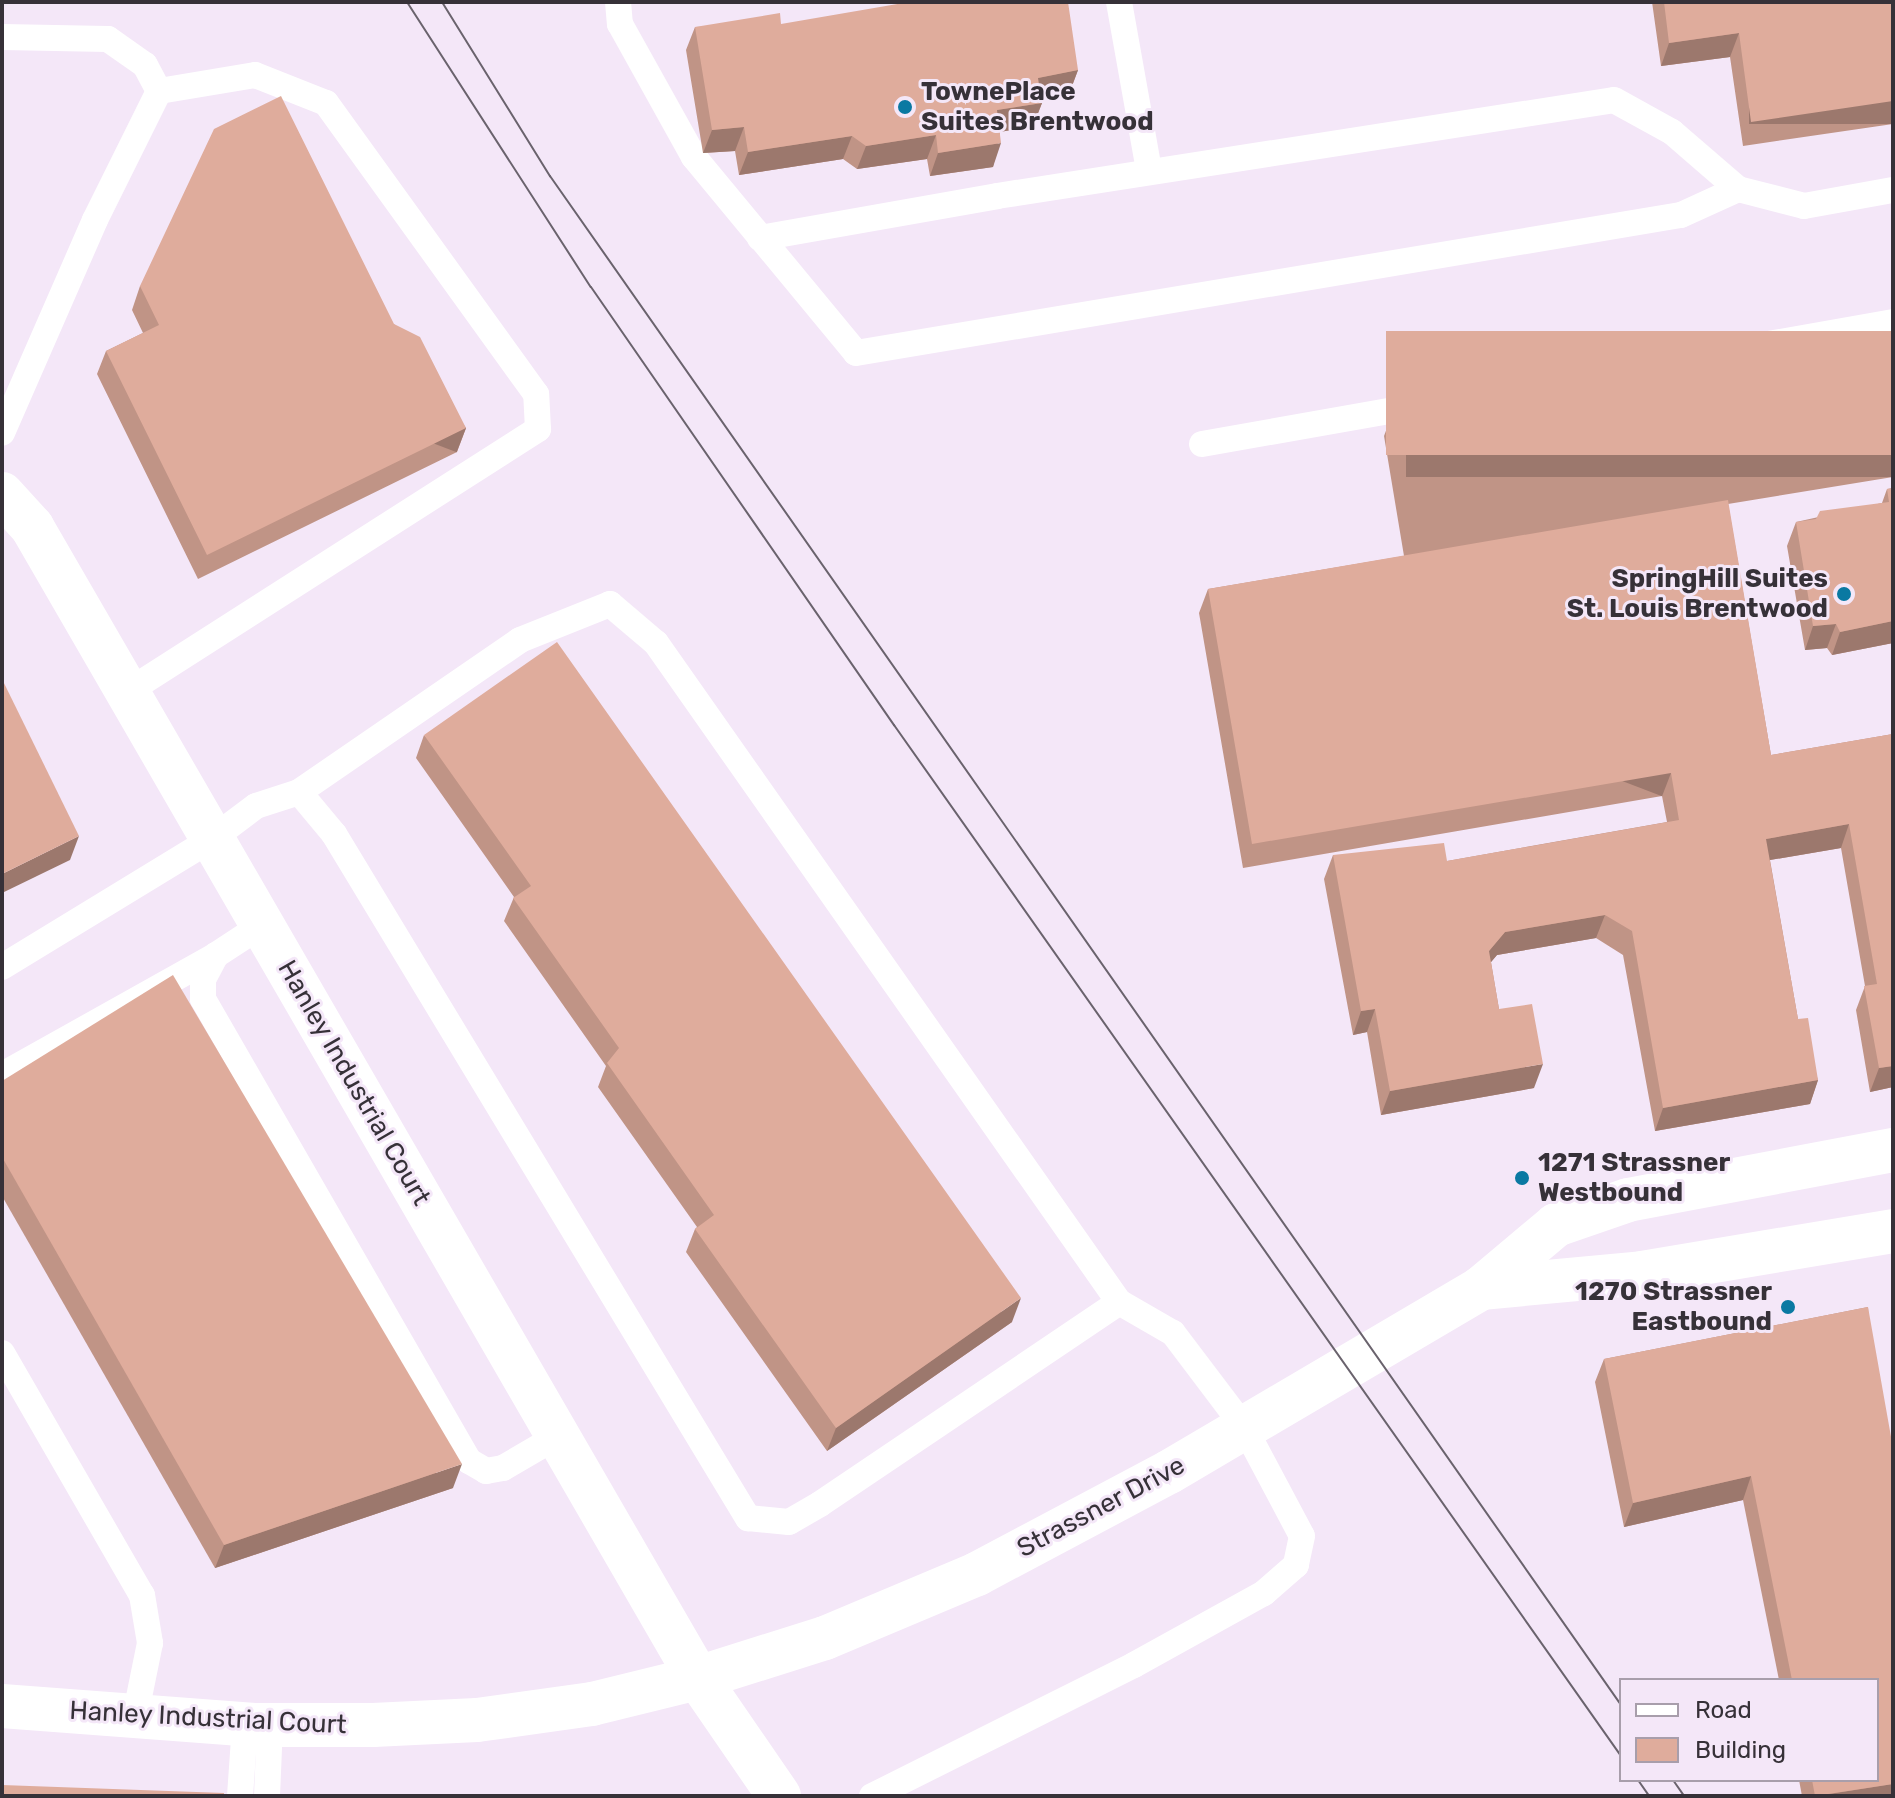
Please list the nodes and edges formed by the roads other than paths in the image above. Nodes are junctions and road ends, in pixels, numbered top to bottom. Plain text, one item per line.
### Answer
1 (618, 2) edge
2 (1119, 2) edge
3 (2, 37) edge
4 (159, 91) junction
5 (1149, 171) junction
6 (1738, 189) junction
7 (1893, 190) edge
8 (760, 238) junction
9 (1893, 322) edge
10 (2, 433) edge
11 (1202, 444) dead end
12 (2, 494) edge
13 (127, 692) junction
14 (299, 792) junction
15 (212, 839) junction
16 (262, 925) junction
17 (216, 955) junction
18 (2, 967) edge
19 (2, 1075) edge
20 (1893, 1150) edge
21 (1893, 1231) edge
22 (1481, 1288) junction
23 (1119, 1302) junction
24 (2, 1353) edge
25 (1244, 1427) junction
26 (558, 1436) junction
27 (698, 1678) junction
28 (2, 1706) edge
29 (135, 1717) junction
30 (257, 1724) junction
31 (240, 1796) edge
32 (267, 1796) edge
33 (779, 1796) edge
34 (872, 1796) edge

1 - 8 lane
2 - 5 lane
3 - 4 lane
4 - 10 lane
4 - 13 lane
5 - 6 lane
5 - 8 lane
6 - 7 lane
6 - 8 lane
9 - 11 lane
12 - 13 street, Hanley Industrial Court
13 - 15 street, Hanley Industrial Court
14 - 15 lane
14 - 23 lane
14 - 23 lane
15 - 16 street, Hanley Industrial Court
15 - 18 lane
16 - 17 lane
16 - 26 street, Hanley Industrial Court
17 - 19 lane
17 - 26 lane
20 - 22 street, Strassner Drive
21 - 22 street, Strassner Drive
22 - 25 street, Strassner Drive
23 - 25 lane
24 - 29 lane
25 - 27 street, Strassner Drive
25 - 34 lane
26 - 27 street, Hanley Industrial Court
27 - 30 street, Hanley Industrial Court
27 - 33 street, Hanley Industrial Court
28 - 29 street, Hanley Industrial Court
29 - 30 street, Hanley Industrial Court
30 - 31 lane
30 - 32 lane

